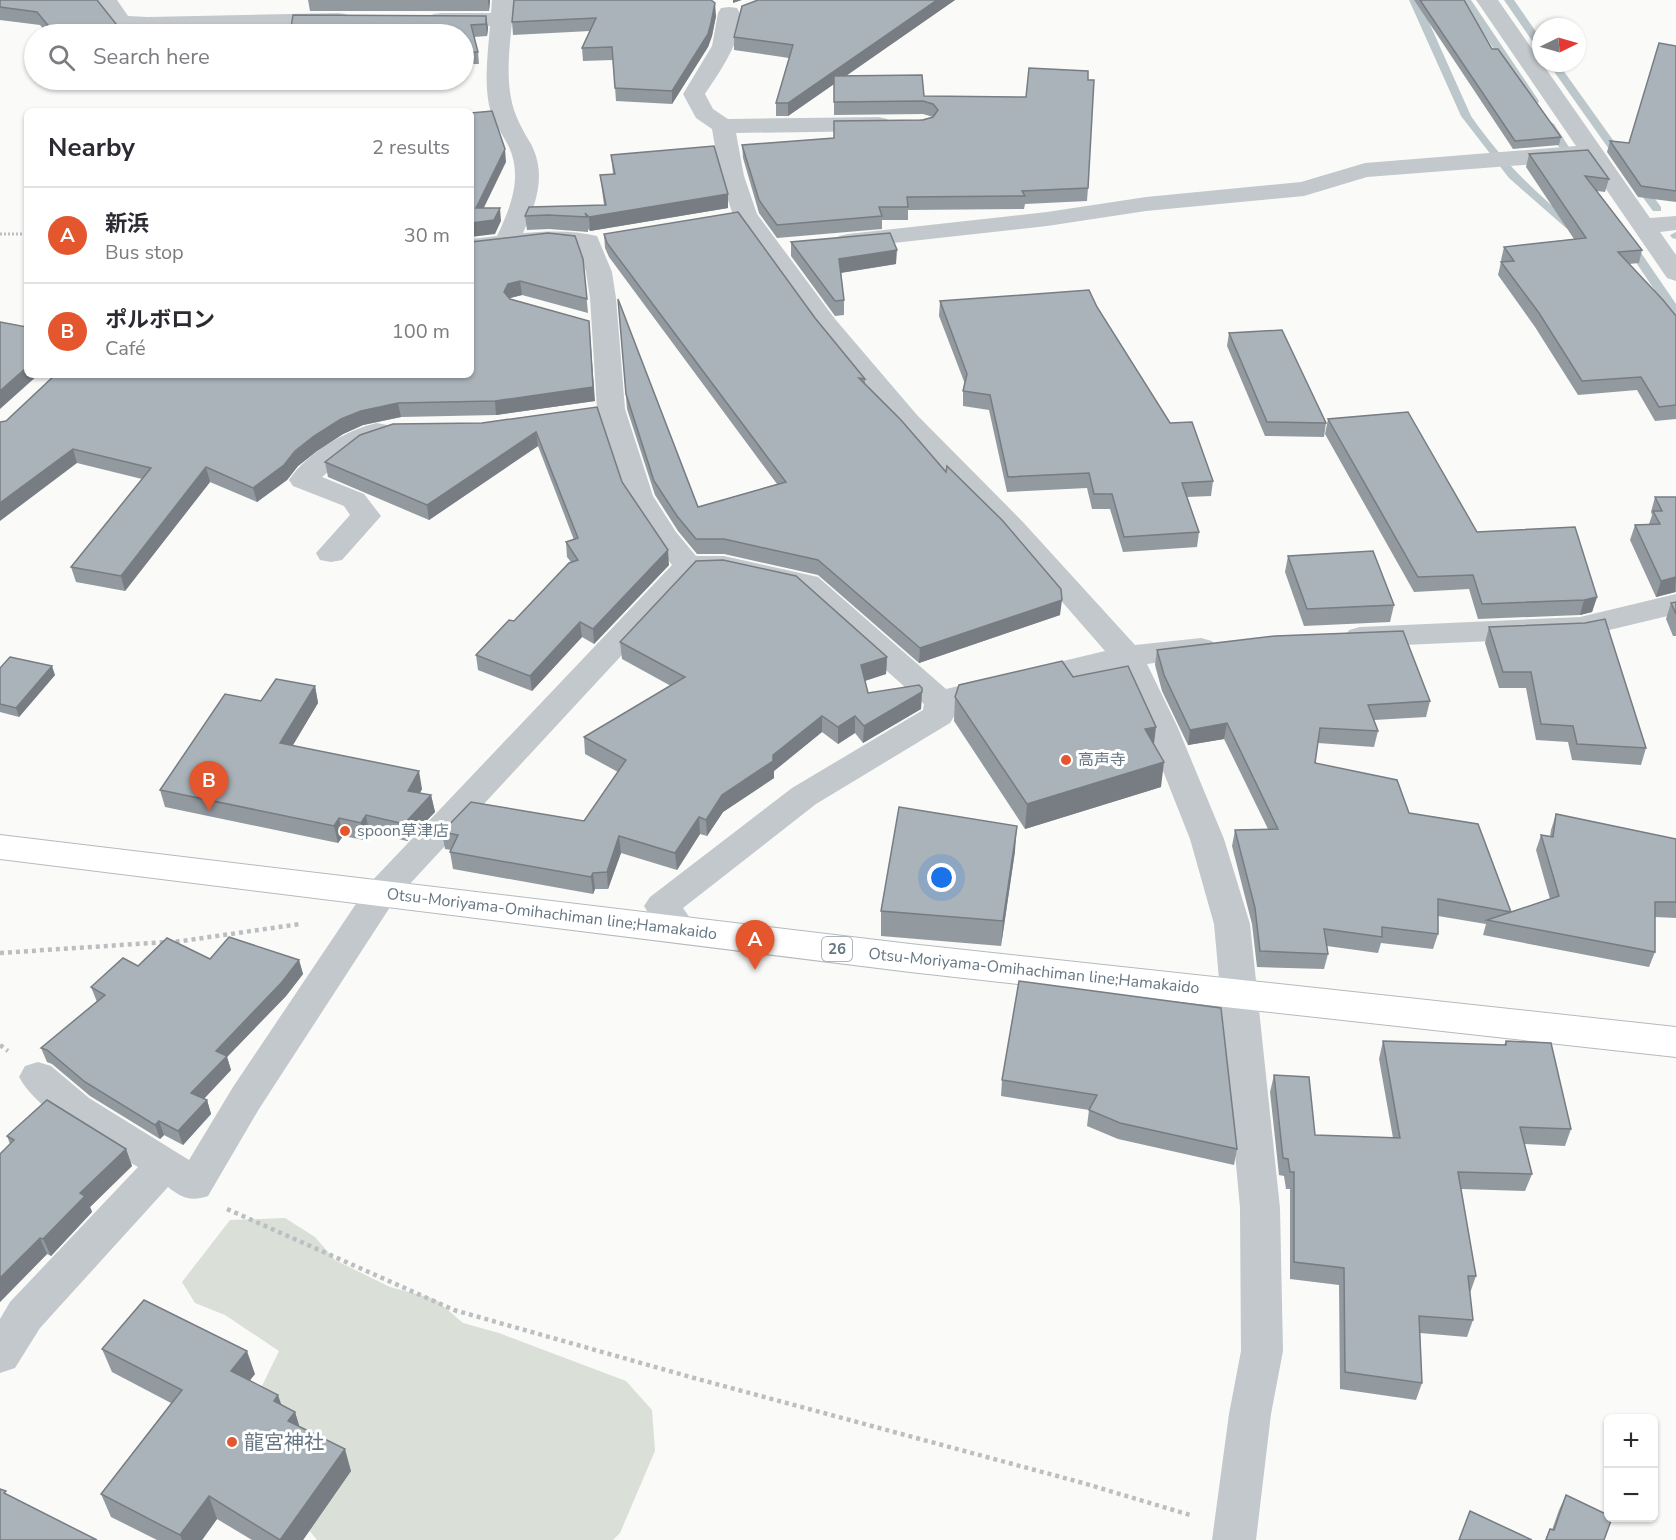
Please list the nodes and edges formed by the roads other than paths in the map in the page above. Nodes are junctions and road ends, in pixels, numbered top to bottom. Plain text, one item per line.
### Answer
1 (106, 0) edge
2 (1487, 0) edge
3 (731, 6) edge
4 (502, 10) edge
5 (362, 19) edge
6 (420, 19) edge
7 (899, 123) edge
8 (723, 126) junction
9 (1587, 152) junction
10 (1676, 223) edge
11 (1644, 225) junction
12 (507, 242) junction
13 (826, 243) edge
14 (474, 247) edge
15 (1671, 255) edge
16 (398, 427) edge
17 (331, 553) dead end
18 (688, 566) junction
19 (1676, 604) edge
20 (1337, 638) edge
21 (1227, 644) edge
22 (1127, 656) junction
23 (940, 701) junction
24 (0, 847) edge
25 (377, 899) junction
26 (681, 931) junction
27 (1237, 993) junction
28 (1676, 1042) edge
29 (38, 1077) dead end
30 (179, 1174) junction
31 (0, 1355) edge
32 (1234, 1534) edge

1 - 5 street
2 - 9 street
3 - 8 street
4 - 6 street
4 - 12 street
7 - 8 street
8 - 22 street
9 - 11 street
9 - 13 street
10 - 11 street
11 - 15 street
12 - 14 street
12 - 18 street
16 - 17 street
18 - 23 street
18 - 25 street
19 - 20 street
21 - 22 street
22 - 23 street
22 - 27 street
23 - 26 street
24 - 25 main road, Otsu-Moriyama-Omihachiman line;Hamakaido / 26
25 - 26 main road, Otsu-Moriyama-Omihachiman line;Hamakaido / 26
25 - 30 street
26 - 27 main road, Otsu-Moriyama-Omihachiman line;Hamakaido / 26
27 - 28 main road, Otsu-Moriyama-Omihachiman line;Hamakaido / 26
27 - 32 street
29 - 30 street
30 - 31 street

